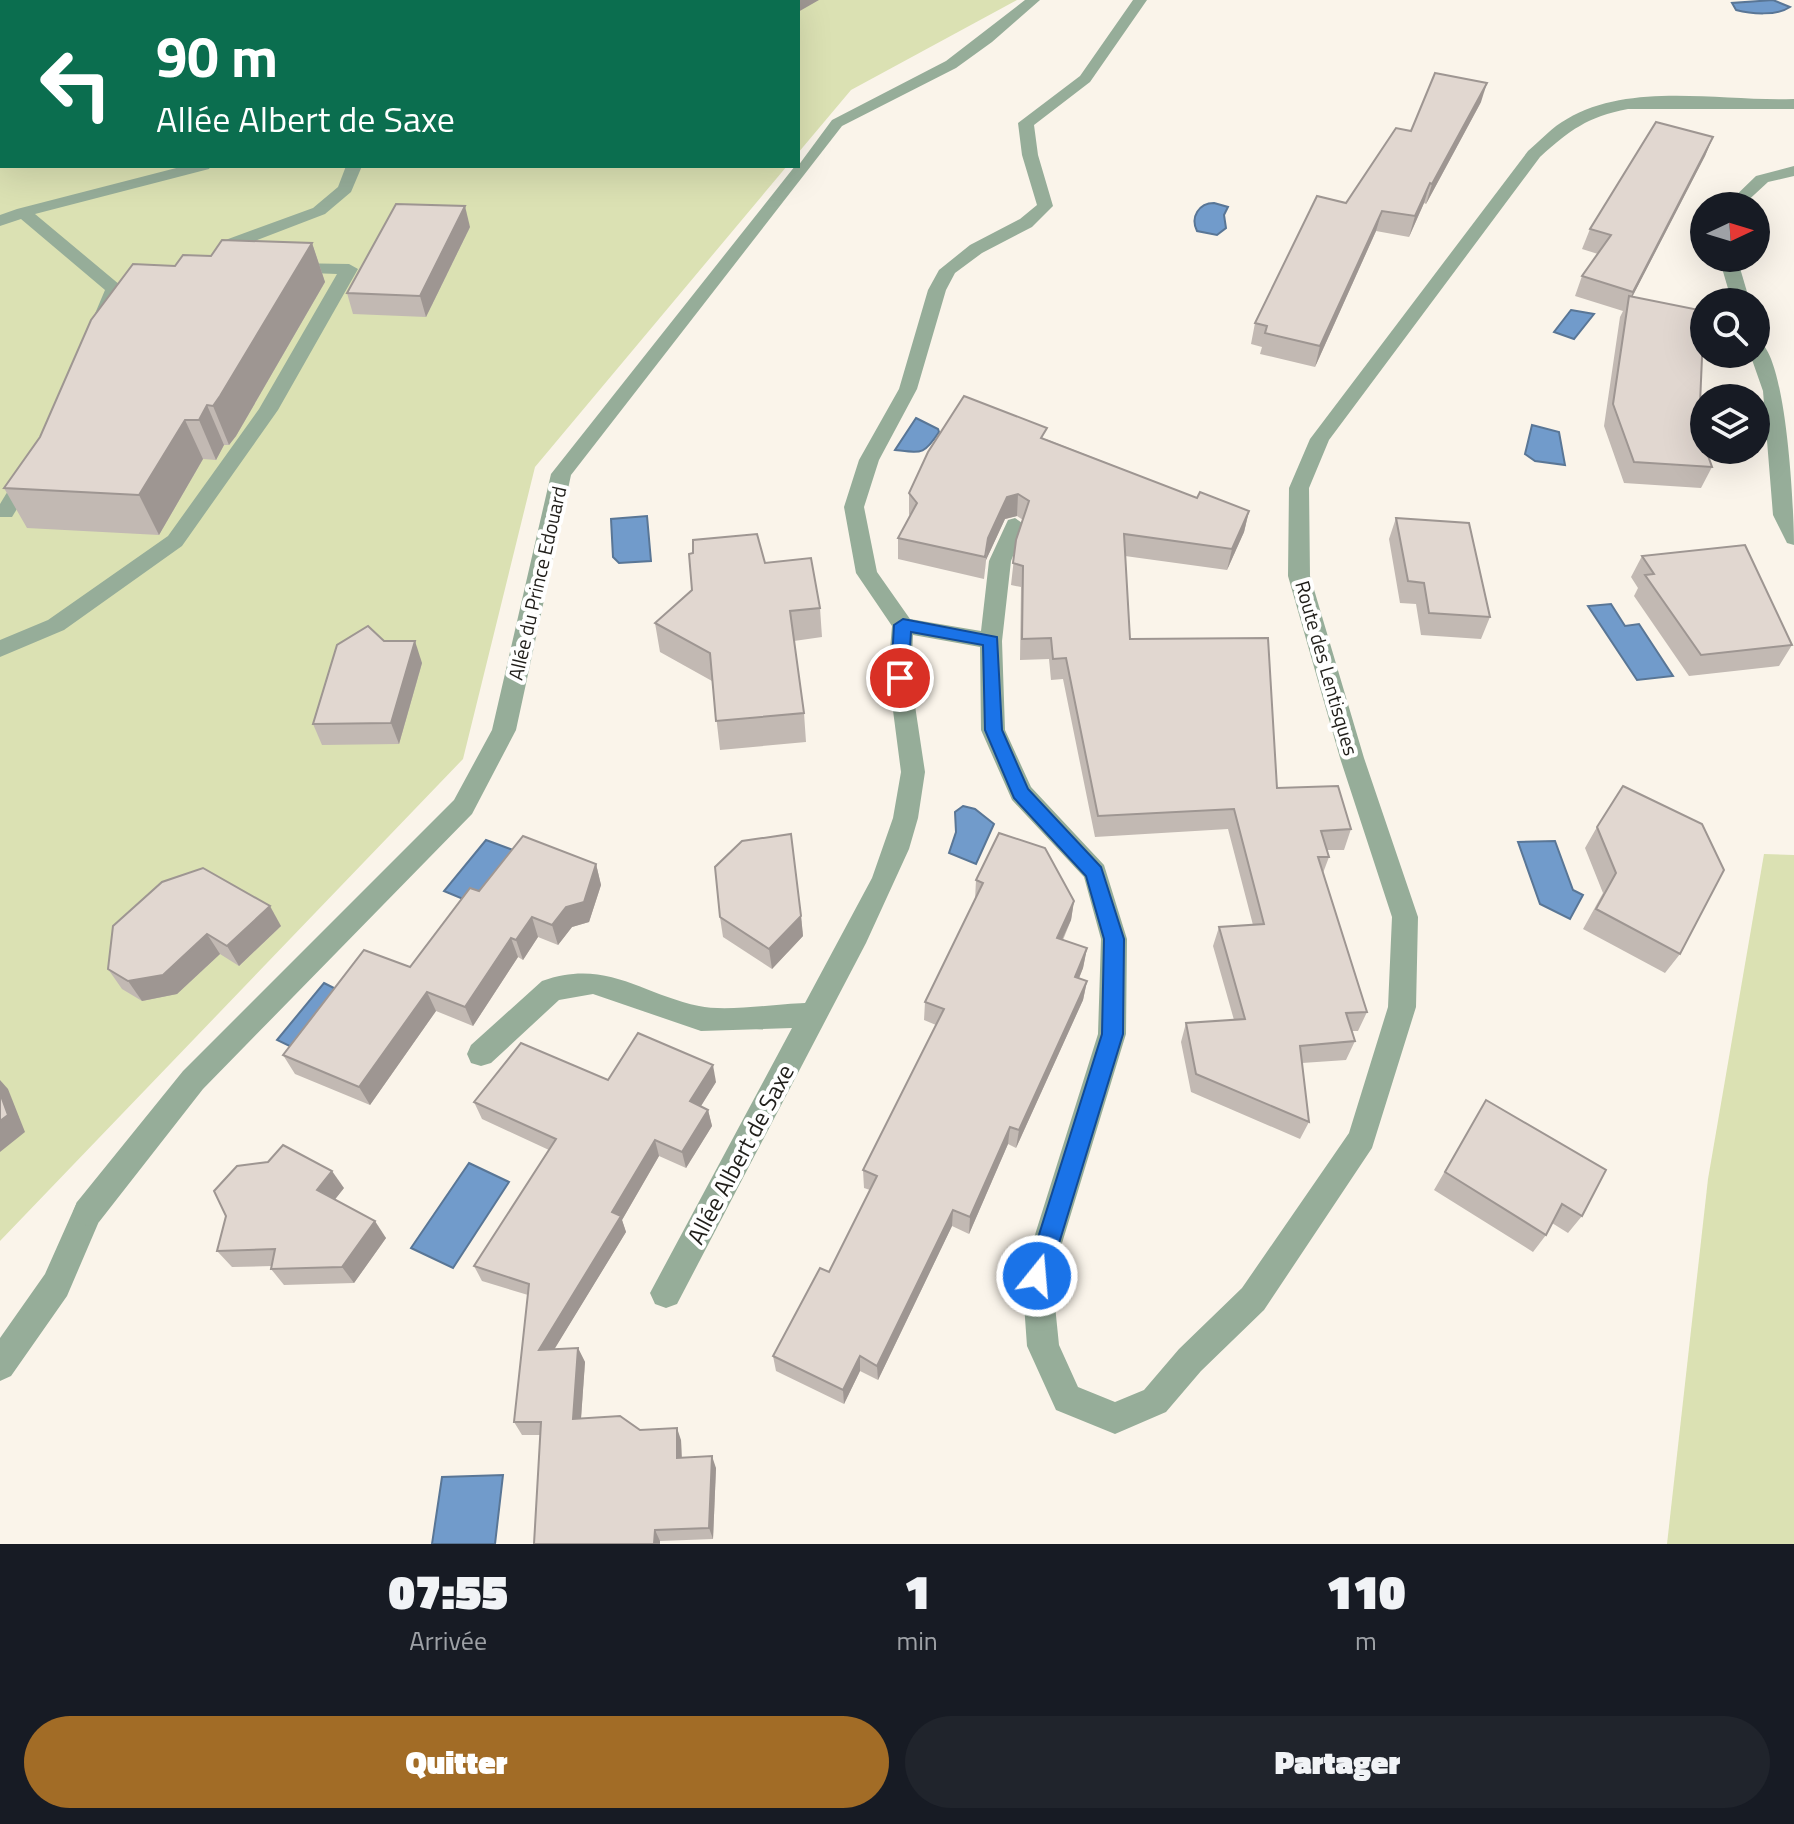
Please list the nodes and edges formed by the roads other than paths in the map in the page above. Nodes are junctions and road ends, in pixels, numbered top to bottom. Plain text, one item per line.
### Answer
1 (1033, 0) edge
2 (1140, 0) edge
3 (1794, 104) edge
4 (195, 168) edge
5 (353, 168) edge
6 (1794, 171) edge
7 (1748, 192) edge
8 (23, 212) junction
9 (0, 221) edge
10 (240, 266) edge
11 (271, 267) edge
12 (97, 330) edge
13 (1764, 368) edge
14 (36, 462) edge
15 (5, 512) edge
16 (1015, 525) dead end
17 (1794, 538) edge
18 (903, 625) junction
19 (991, 641) junction
20 (0, 649) edge
21 (814, 1015) junction
22 (481, 1054) dead end
23 (666, 1293) dead end
24 (0, 1365) edge

1 - 24 street, Allée du Prince Edouard
2 - 18 street
3 - 19 street, Route des Lentisques
4 - 8 street
5 - 10 street
6 - 7 street
8 - 9 street
8 - 12 street
11 - 20 street
13 - 17 street
14 - 15 street
16 - 19 street
18 - 19 street
18 - 21 street, Allée Albert de Saxe
21 - 22 street
21 - 23 street, Allée Albert de Saxe

